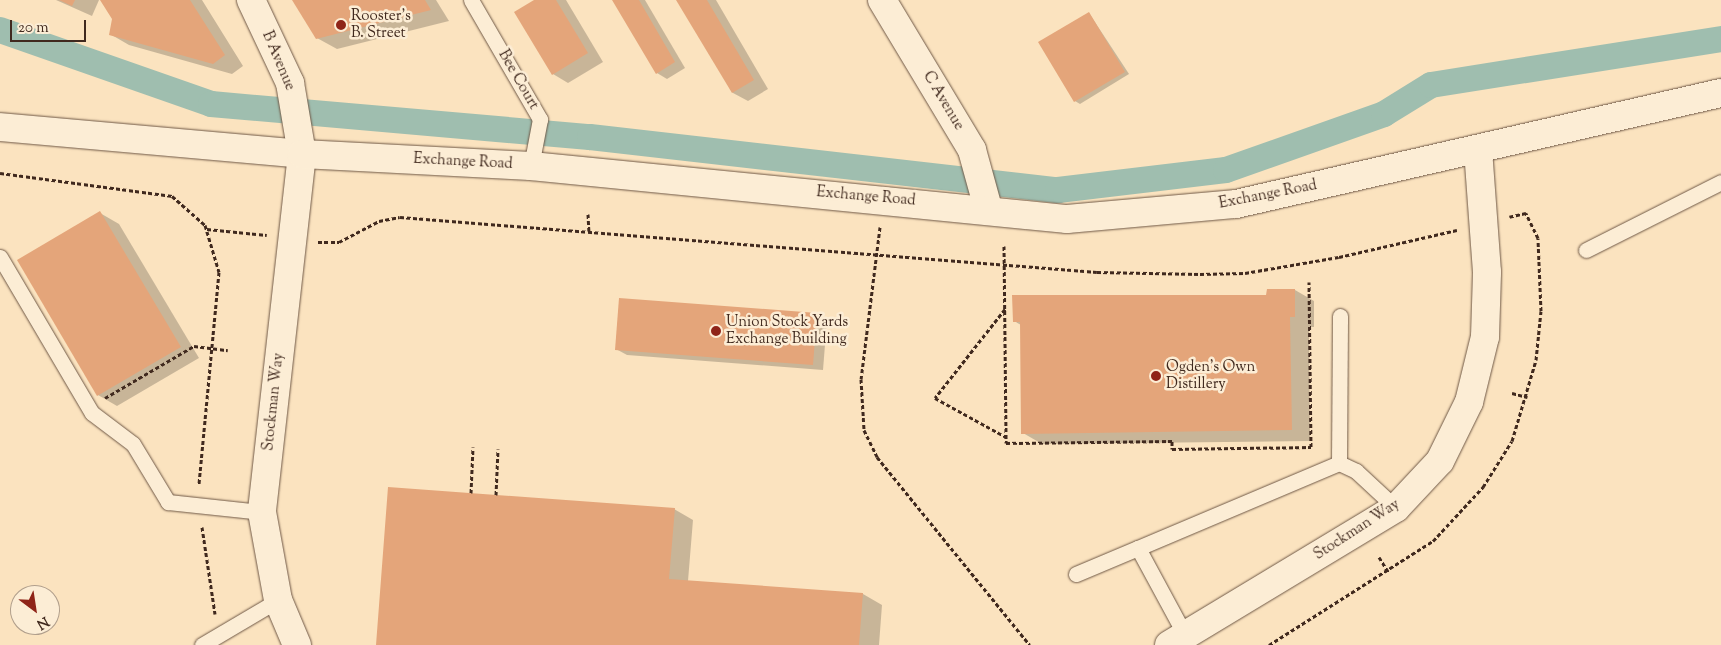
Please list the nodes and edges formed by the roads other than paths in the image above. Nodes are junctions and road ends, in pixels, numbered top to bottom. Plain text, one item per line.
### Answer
1 (251, 0) edge
2 (471, 0) edge
3 (882, 0) edge
4 (1721, 93) edge
5 (0, 126) edge
6 (1478, 149) junction
7 (302, 154) junction
8 (531, 166) junction
9 (1721, 182) edge
10 (988, 208) junction
11 (1586, 250) dead end
12 (0, 257) edge
13 (1340, 316) dead end
14 (1339, 463) junction
15 (1396, 508) junction
16 (262, 512) junction
17 (1138, 548) junction
18 (1076, 574) dead end
19 (278, 600) junction
20 (1177, 640) edge
21 (202, 645) edge
22 (297, 645) edge

1 - 7 street, B Avenue
2 - 8 lane, Bee Court
3 - 10 street, C Avenue
4 - 6 street, Exchange Road
5 - 7 street, Exchange Road
6 - 10 street, Exchange Road
6 - 15 street, Stockman Way
7 - 8 street, Exchange Road
7 - 16 street, Stockman Way
8 - 10 street, Exchange Road
9 - 11 lane
12 - 16 lane
13 - 14 lane
14 - 15 lane
14 - 17 lane
15 - 20 street, Stockman Way
16 - 19 street, Stockman Way
17 - 18 lane
17 - 20 lane
19 - 21 lane
19 - 22 street, Stockman Way

